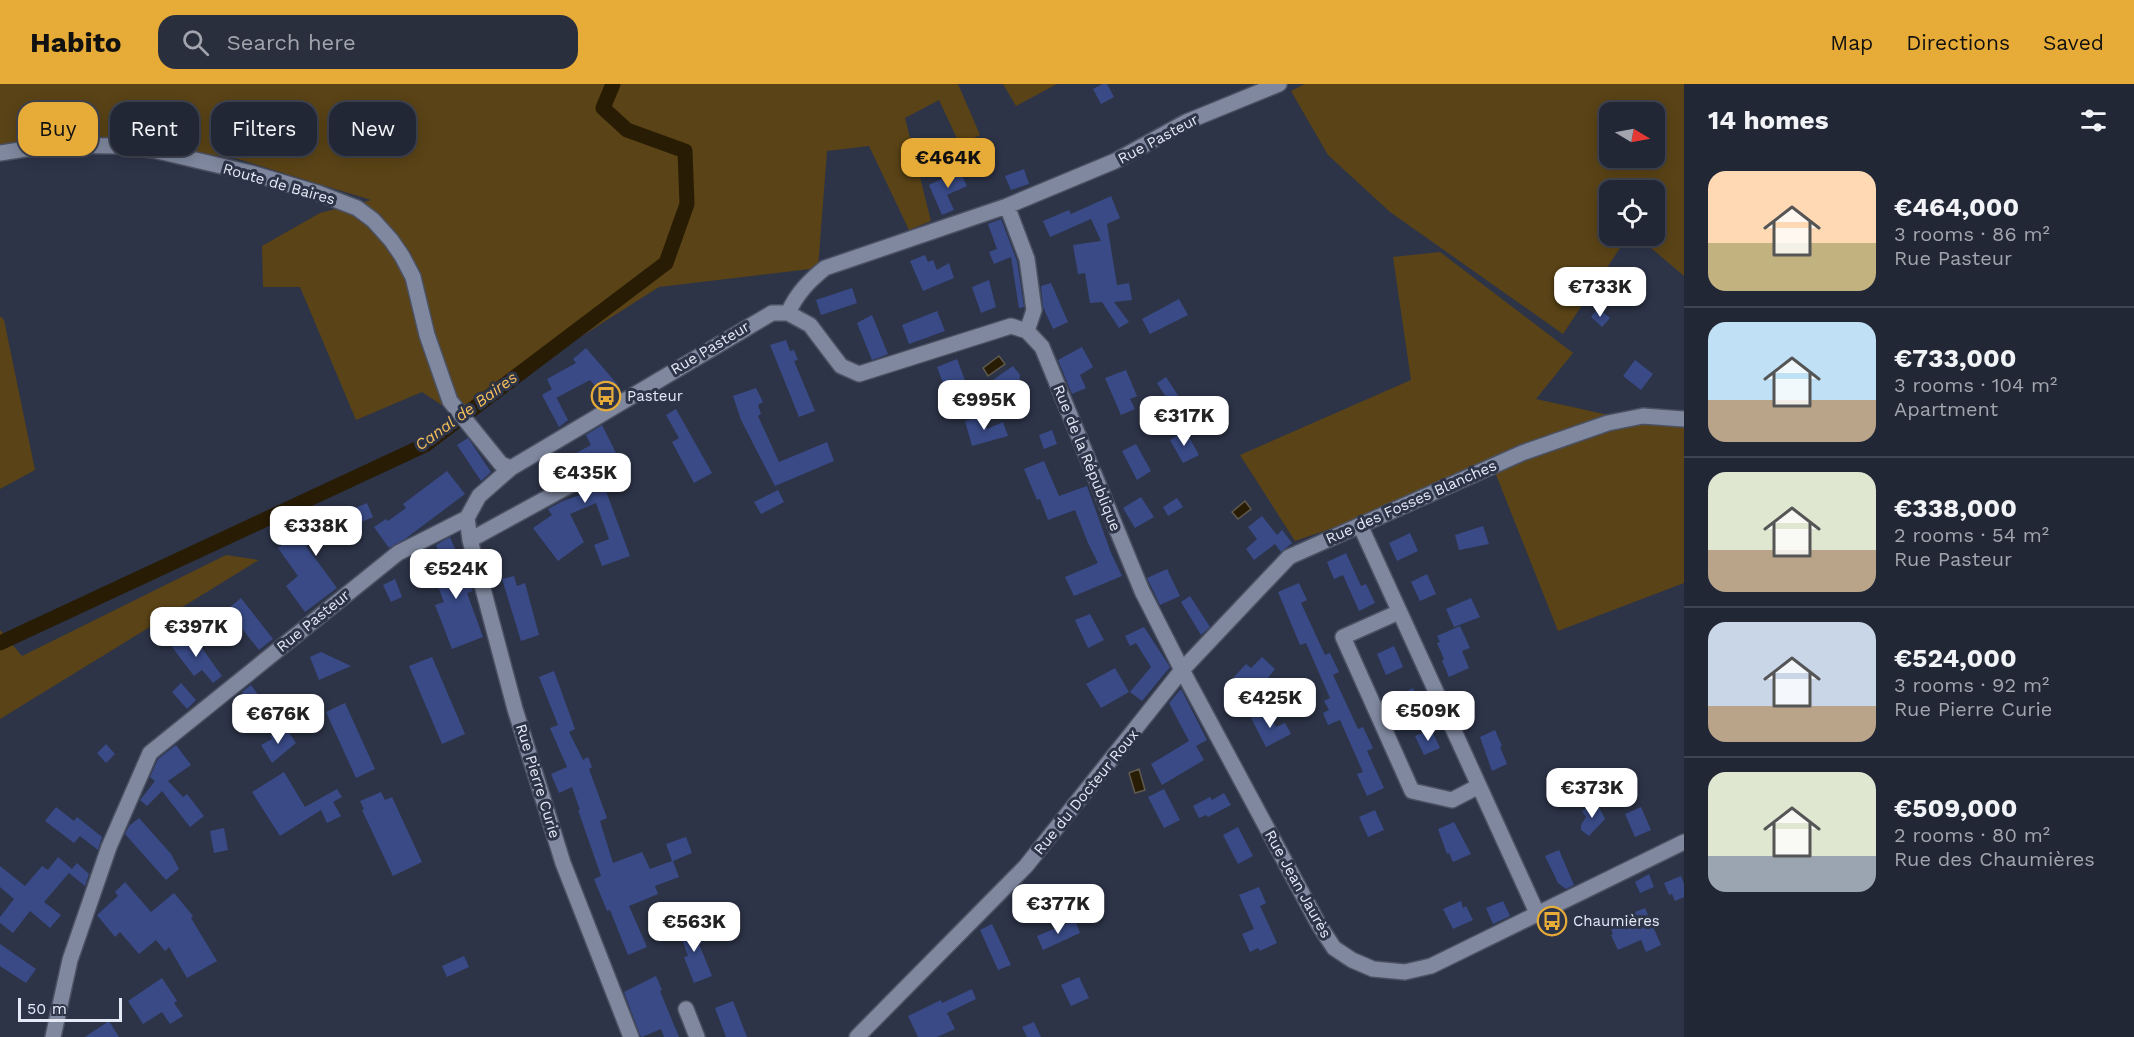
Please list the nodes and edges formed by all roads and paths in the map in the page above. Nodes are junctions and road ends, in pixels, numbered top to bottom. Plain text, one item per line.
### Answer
1 (1278, 84) edge
2 (0, 153) edge
3 (1007, 206) junction
4 (788, 313) junction
5 (1027, 331) junction
6 (1684, 419) edge
7 (511, 468) junction
8 (576, 482) dead end
9 (467, 518) junction
10 (1360, 525) junction
11 (470, 540) junction
12 (1399, 612) junction
13 (1182, 670) junction
14 (1479, 786) junction
15 (1684, 842) edge
16 (1538, 915) junction
17 (686, 1010) dead end
18 (53, 1037) edge
19 (631, 1037) edge
20 (697, 1037) edge
21 (857, 1037) edge

1 - 3 street, Rue Pasteur
2 - 7 street, Route de Baires
3 - 4 street, Rue Pasteur
3 - 5 street
4 - 5 street
4 - 7 street, Rue Pasteur
5 - 13 street, Rue de la République
6 - 10 street, Rue des Fosses Blanches
7 - 9 street, Rue Pasteur
8 - 11 street
9 - 11 street, Rue Pierre Curie
9 - 18 street, Rue Pasteur
10 - 12 street
10 - 13 street, Rue des Fosses Blanches
11 - 19 street, Rue Pierre Curie
12 - 14 street
12 - 14 street
13 - 16 street, Rue Jean Jaurès
13 - 21 street, Rue du Docteur Roux
14 - 16 street
15 - 16 street, Rue Jean Jaurès
17 - 20 street

